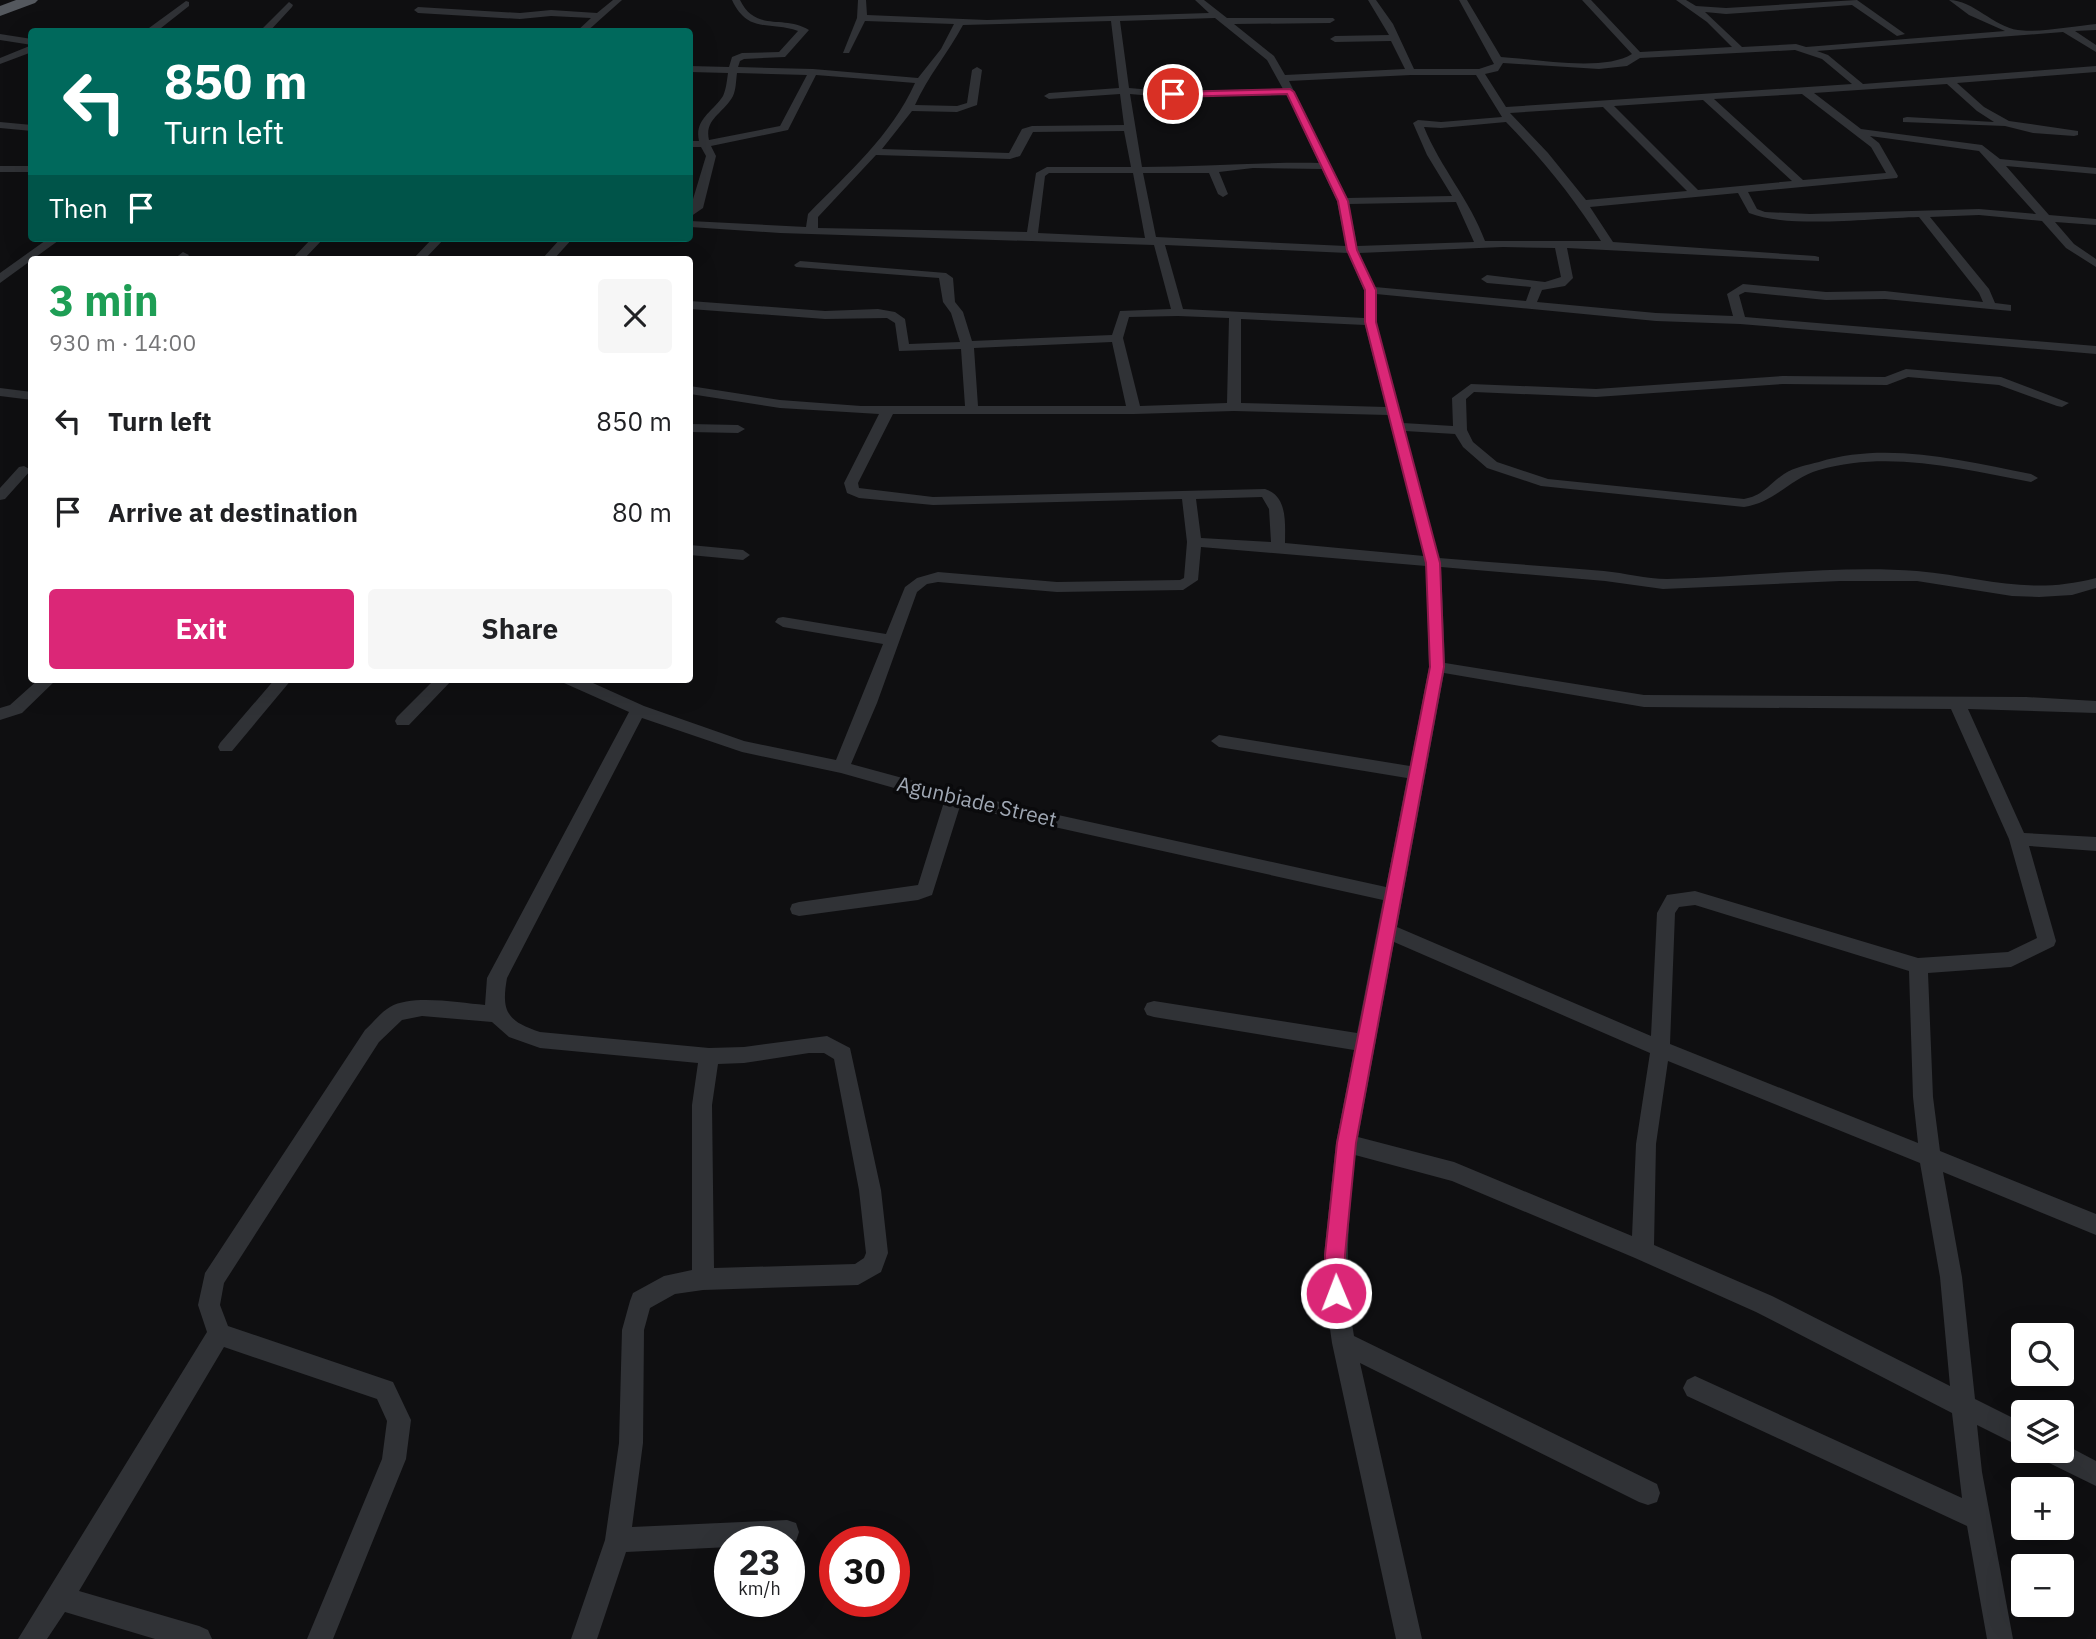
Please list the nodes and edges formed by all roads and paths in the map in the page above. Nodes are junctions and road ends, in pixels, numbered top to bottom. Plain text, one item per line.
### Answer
1 (16, 0) edge
2 (30, 0) edge
3 (618, 0) edge
4 (736, 0) edge
5 (862, 0) edge
6 (1199, 0) edge
7 (1373, 0) edge
8 (1463, 0) edge
9 (1586, 0) edge
10 (1680, 0) edge
11 (1953, 0) edge
12 (1853, 1) edge
13 (186, 4) dead end
14 (289, 5) dead end
15 (0, 8) edge
16 (1695, 9) junction
17 (418, 10) dead end
18 (1220, 12) edge
19 (599, 16) junction
20 (862, 18) junction
21 (1115, 19) junction
22 (1330, 20) dead end
23 (960, 22) junction
24 (2096, 27) edge
25 (155, 28) edge
26 (267, 28) edge
27 (585, 28) edge
28 (2067, 30) junction
29 (2015, 32) junction
30 (1900, 34) dead end
31 (0, 37) edge
32 (1335, 38) dead end
33 (1394, 38) junction
34 (28, 41) edge
35 (28, 50) edge
36 (1740, 50) junction
37 (1808, 50) junction
38 (2096, 50) edge
39 (846, 51) dead end
40 (1638, 55) junction
41 (1498, 60) junction
42 (0, 61) edge
43 (693, 69) edge
44 (2096, 69) edge
45 (733, 70) junction
46 (977, 70) dead end
47 (813, 72) junction
48 (1411, 72) junction
49 (1479, 72) junction
50 (921, 81) junction
51 (1949, 81) junction
52 (1286, 85) junction
53 (1860, 86) junction
54 (1804, 90) junction
55 (1123, 91) junction
56 (1049, 96) dead end
57 (1706, 97) junction
58 (1606, 104) junction
59 (909, 108) junction
60 (1507, 115) junction
61 (1907, 120) dead end
62 (1484, 121) junction
63 (0, 125) edge
64 (2005, 125) junction
65 (28, 128) edge
66 (1129, 128) junction
67 (1518, 128) junction
68 (1861, 132) junction
69 (2074, 133) dead end
70 (693, 144) edge
71 (705, 144) junction
72 (874, 152) junction
73 (1997, 162) junction
74 (1325, 166) junction
75 (5, 169) edge
76 (28, 169) edge
77 (1137, 169) junction
78 (1213, 170) junction
79 (2096, 171) edge
80 (0, 178) edge
81 (1800, 183) junction
82 (1741, 189) junction
83 (1695, 192) junction
84 (1223, 194) dead end
85 (1457, 199) junction
86 (1343, 201) junction
87 (1583, 204) junction
88 (693, 211) edge
89 (1923, 215) junction
90 (2043, 216) junction
91 (2096, 222) edge
92 (693, 224) edge
93 (812, 229) junction
94 (1032, 236) junction
95 (51, 242) edge
96 (314, 242) edge
97 (435, 242) edge
98 (563, 242) edge
99 (1159, 243) junction
100 (1481, 244) junction
101 (1560, 244) junction
102 (1609, 245) junction
103 (1352, 250) junction
104 (31, 256) edge
105 (301, 256) edge
106 (422, 256) edge
107 (551, 256) edge
108 (28, 258) edge
109 (1815, 259) dead end
110 (2096, 264) edge
111 (800, 265) dead end
112 (0, 279) edge
113 (1487, 279) dead end
114 (1544, 285) junction
115 (1370, 290) junction
116 (693, 305) edge
117 (1530, 305) junction
118 (1991, 307) junction
119 (2007, 309) dead end
120 (1178, 312) junction
121 (1235, 317) junction
122 (1740, 320) junction
123 (1370, 322) junction
124 (1117, 338) junction
125 (967, 344) junction
126 (2096, 350) edge
127 (693, 390) edge
128 (0, 392) edge
129 (28, 392) edge
130 (2062, 402) dead end
131 (1234, 407) junction
132 (888, 410) junction
133 (1133, 410) junction
134 (972, 411) junction
135 (1395, 419) junction
136 (693, 428) edge
137 (737, 429) dead end
138 (1460, 430) junction
139 (24, 470) dead end
140 (2031, 478) dead end
141 (0, 496) edge
142 (1189, 496) junction
143 (1194, 542) junction
144 (1278, 547) junction
145 (693, 550) edge
146 (743, 555) dead end
147 (1433, 563) junction
148 (2096, 583) edge
149 (783, 622) dead end
150 (892, 640) junction
151 (1437, 667) junction
152 (45, 683) edge
153 (281, 683) edge
154 (441, 683) edge
155 (579, 683) edge
156 (1957, 703) junction
157 (2096, 707) edge
158 (638, 710) junction
159 (0, 714) edge
160 (403, 721) dead end
161 (1219, 741) dead end
162 (226, 747) dead end
163 (841, 767) junction
164 (1417, 773) junction
165 (954, 799) junction
166 (2018, 839) junction
167 (2096, 844) edge
168 (1392, 895) junction
169 (799, 909) dead end
170 (1386, 931) junction
171 (1918, 966) junction
172 (1154, 1009) dead end
173 (496, 1014) junction
174 (1365, 1043) junction
175 (1660, 1050) junction
176 (709, 1056) junction
177 (1346, 1143) junction
178 (1930, 1159) junction
179 (2096, 1225) edge
180 (1643, 1251) junction
181 (703, 1279) junction
182 (219, 1334) junction
183 (1344, 1343) junction
184 (1695, 1388) dead end
185 (1966, 1405) junction
186 (2011, 1429) edge
187 (2074, 1462) edge
188 (2096, 1474) edge
189 (1648, 1493) dead end
190 (1978, 1518) junction
191 (714, 1535) edge
192 (618, 1540) junction
193 (60, 1598) junction
194 (31, 1639) edge
195 (200, 1639) edge
196 (320, 1639) edge
197 (584, 1639) edge
198 (1409, 1639) edge
199 (2000, 1639) edge

1 - 15 highway
2 - 15 highway
3 - 19 street
4 - 45 street
5 - 20 street
6 - 18 street
7 - 33 street
8 - 41 street
9 - 40 street
10 - 16 street
11 - 29 street
12 - 16 street
12 - 30 street
13 - 25 street
14 - 26 street
16 - 36 street
17 - 19 street
18 - 21 street
18 - 22 street
18 - 52 street
19 - 27 street
20 - 23 street
20 - 39 street
21 - 23 street
21 - 55 street
23 - 50 street
24 - 28 street
28 - 29 street
28 - 38 street
29 - 37 street
31 - 34 street
32 - 33 street
33 - 48 street
35 - 42 street
36 - 37 street
36 - 40 street
37 - 53 street
40 - 41 street
41 - 49 street
43 - 45 street
44 - 51 street
45 - 47 street
45 - 71 street
46 - 59 street
47 - 50 street
47 - 71 street
48 - 49 street
48 - 52 street
49 - 60 street
50 - 59 street
51 - 53 street
51 - 64 street
52 - 55 street
52 - 74 street
53 - 54 street
54 - 57 street
54 - 68 street
55 - 56 street
55 - 66 street
57 - 58 street
57 - 81 street
58 - 60 street
58 - 83 street
59 - 72 street
60 - 62 street
60 - 67 street
61 - 64 street
62 - 67 street
62 - 85 street
63 - 65 street
64 - 69 street
66 - 72 street
66 - 77 street
67 - 87 street
68 - 73 street
68 - 81 street
70 - 71 street
71 - 88 street
72 - 93 street
73 - 79 street
73 - 90 street
74 - 78 street
74 - 86 street
75 - 76 street
75 - 80 street
77 - 78 street
77 - 94 street
77 - 99 street
78 - 84 street
81 - 82 street
82 - 83 street
82 - 89 street
83 - 87 street
85 - 86 street
85 - 100 street
86 - 103 street
87 - 102 street
89 - 90 street
89 - 118 street
90 - 91 street
90 - 110 street
92 - 93 street
93 - 94 street
94 - 99 street
95 - 104 street
96 - 105 street
97 - 106 street
98 - 107 street
99 - 103 street
99 - 120 street
100 - 101 street
100 - 103 street
101 - 102 street
101 - 114 street
102 - 109 street
103 - 115 street
108 - 112 street
111 - 125 street
113 - 114 street
114 - 117 street
115 - 117 street
115 - 123 street
116 - 125 street
117 - 122 street
118 - 119 street
118 - 122 street
120 - 121 street
120 - 124 street
121 - 123 street
121 - 131 street
122 - 126 street
123 - 135 street
124 - 125 street
124 - 133 street
125 - 134 street
127 - 132 street
128 - 129 street
130 - 138 street
131 - 133 street
131 - 135 street
132 - 134 street
132 - 142 street
133 - 134 street
135 - 138 street
135 - 147 street
136 - 137 street
138 - 140 street
139 - 141 street
142 - 143 street
142 - 144 street
143 - 144 street
143 - 150 street
144 - 147 street
145 - 146 street
147 - 148 street
147 - 151 street
149 - 150 street
150 - 163 street
151 - 156 street
151 - 164 street
152 - 159 street
153 - 162 street
154 - 160 street
155 - 158 street, Agunbiade Street
156 - 157 street
156 - 166 street
158 - 163 street, Agunbiade Street
158 - 173 street
161 - 164 street
163 - 165 street, Agunbiade Street
164 - 168 street
165 - 168 street, Agunbiade Street
165 - 169 street
166 - 167 street
166 - 171 street
168 - 170 street
170 - 174 street
170 - 175 street
171 - 175 street
171 - 178 street
172 - 174 street
173 - 176 street
173 - 182 street
174 - 177 street
175 - 178 street
175 - 180 street
176 - 181 street
176 - 181 street
177 - 180 street
177 - 183 street
178 - 179 street
178 - 185 street
180 - 185 street
181 - 192 street
182 - 193 street
182 - 196 street
183 - 189 street
183 - 198 street
184 - 190 street
185 - 186 street
185 - 190 street
187 - 188 street
190 - 199 street
191 - 192 street
192 - 197 street
193 - 194 street
193 - 195 street

